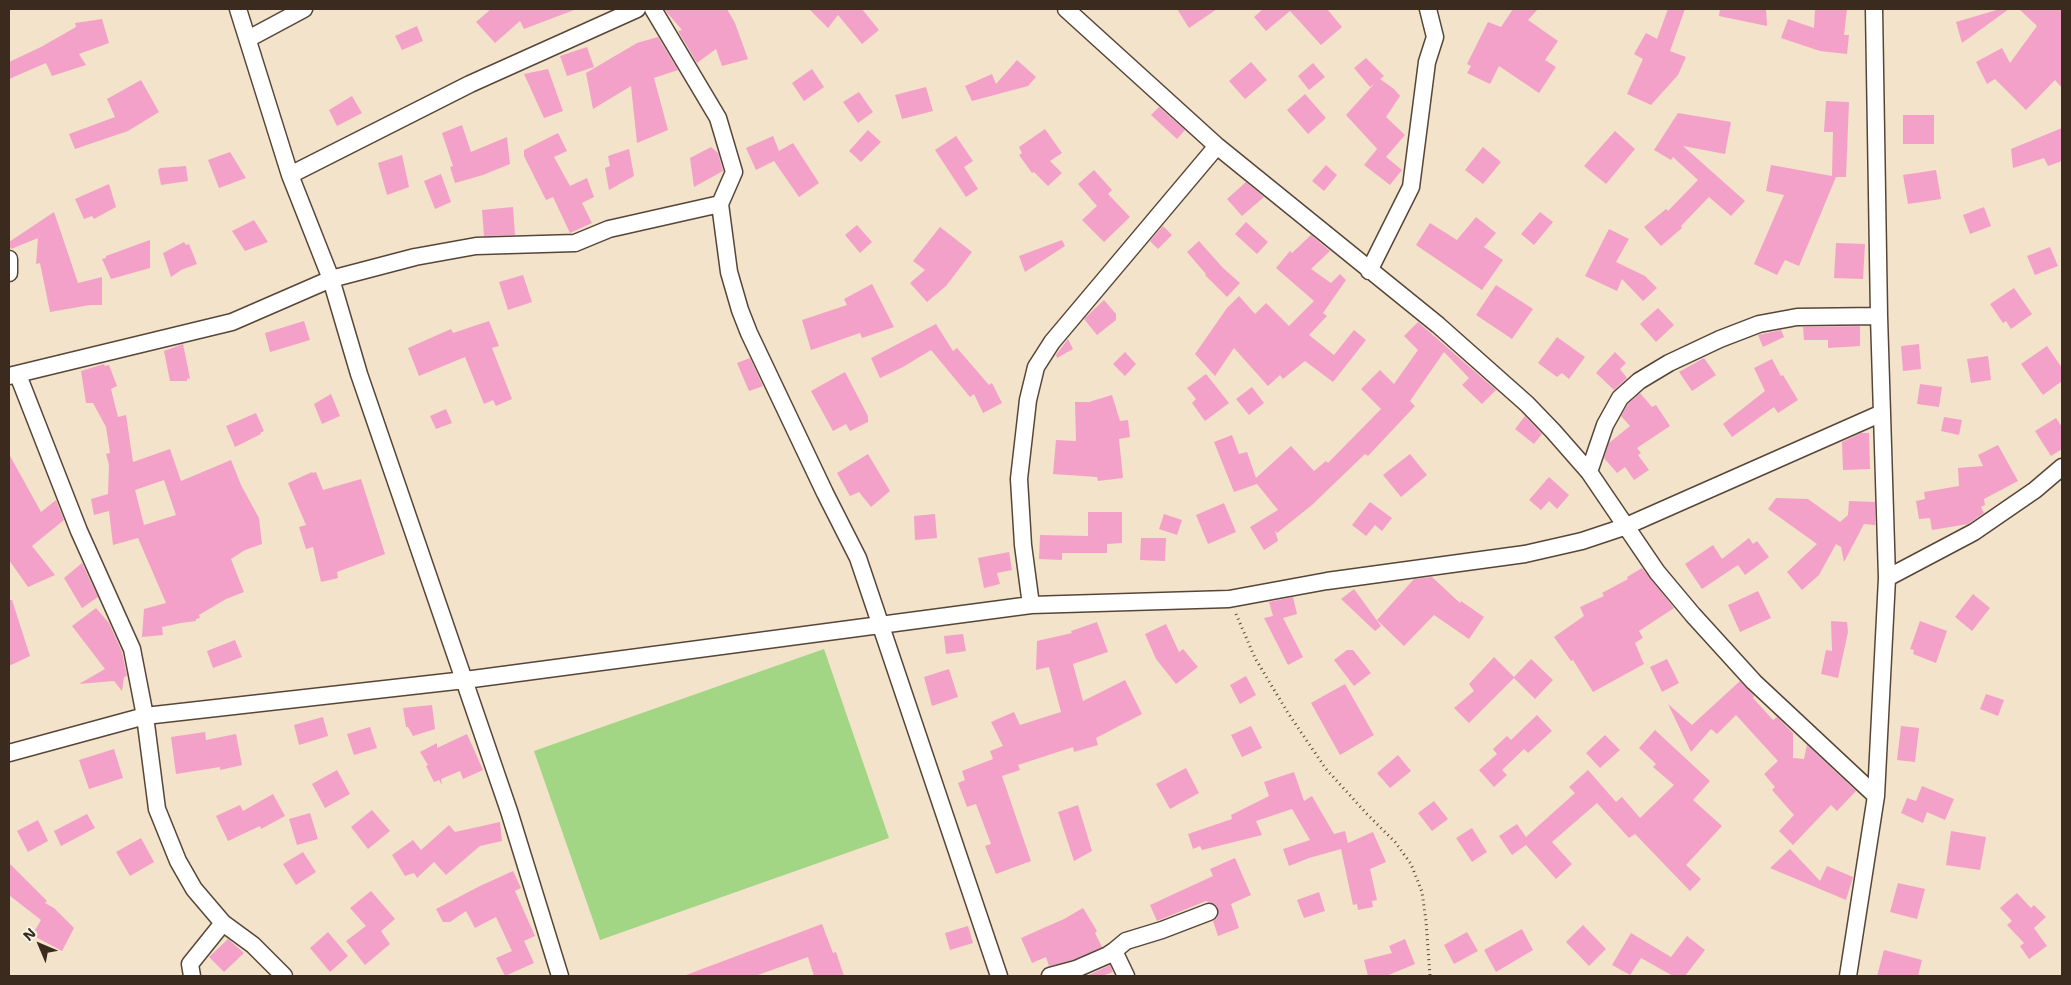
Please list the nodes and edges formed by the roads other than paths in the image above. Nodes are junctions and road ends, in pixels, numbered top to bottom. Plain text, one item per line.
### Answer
1 (238, 9) edge
2 (304, 9) edge
3 (637, 9) edge
4 (653, 9) edge
5 (1066, 9) edge
6 (1428, 9) edge
7 (1874, 9) edge
8 (248, 39) junction
9 (1217, 146) junction
10 (290, 175) junction
11 (720, 204) junction
12 (9, 259) edge
13 (1369, 271) junction
14 (9, 273) edge
15 (331, 279) junction
16 (1878, 316) junction
17 (13, 376) edge
18 (1882, 413) junction
19 (2062, 467) edge
20 (1589, 472) junction
21 (1624, 527) junction
22 (1887, 578) junction
23 (1031, 605) junction
24 (881, 624) junction
25 (465, 680) junction
26 (144, 716) junction
27 (9, 753) edge
28 (1876, 796) junction
29 (1209, 912) dead end
30 (223, 923) junction
31 (1114, 951) junction
32 (192, 976) edge
33 (284, 976) edge
34 (560, 976) edge
35 (998, 976) edge
36 (1050, 976) edge
37 (1126, 976) edge
38 (1848, 976) edge

1 - 8 street
2 - 8 street
3 - 10 street
4 - 11 street
5 - 9 street
6 - 13 street
7 - 16 street
8 - 10 street
9 - 13 street
9 - 23 street
10 - 15 street
11 - 15 street
11 - 24 street
12 - 14 street
13 - 20 street
15 - 17 street
15 - 25 street
16 - 18 street
16 - 20 street
17 - 26 street
18 - 21 street
18 - 22 street
19 - 22 street
20 - 21 street
21 - 23 street
21 - 28 street
22 - 28 street
23 - 24 street
24 - 25 street
24 - 35 street
25 - 26 street
25 - 34 street
26 - 27 street
26 - 30 street
28 - 38 street
29 - 31 street
30 - 32 street
30 - 33 street
31 - 36 street
31 - 37 street

